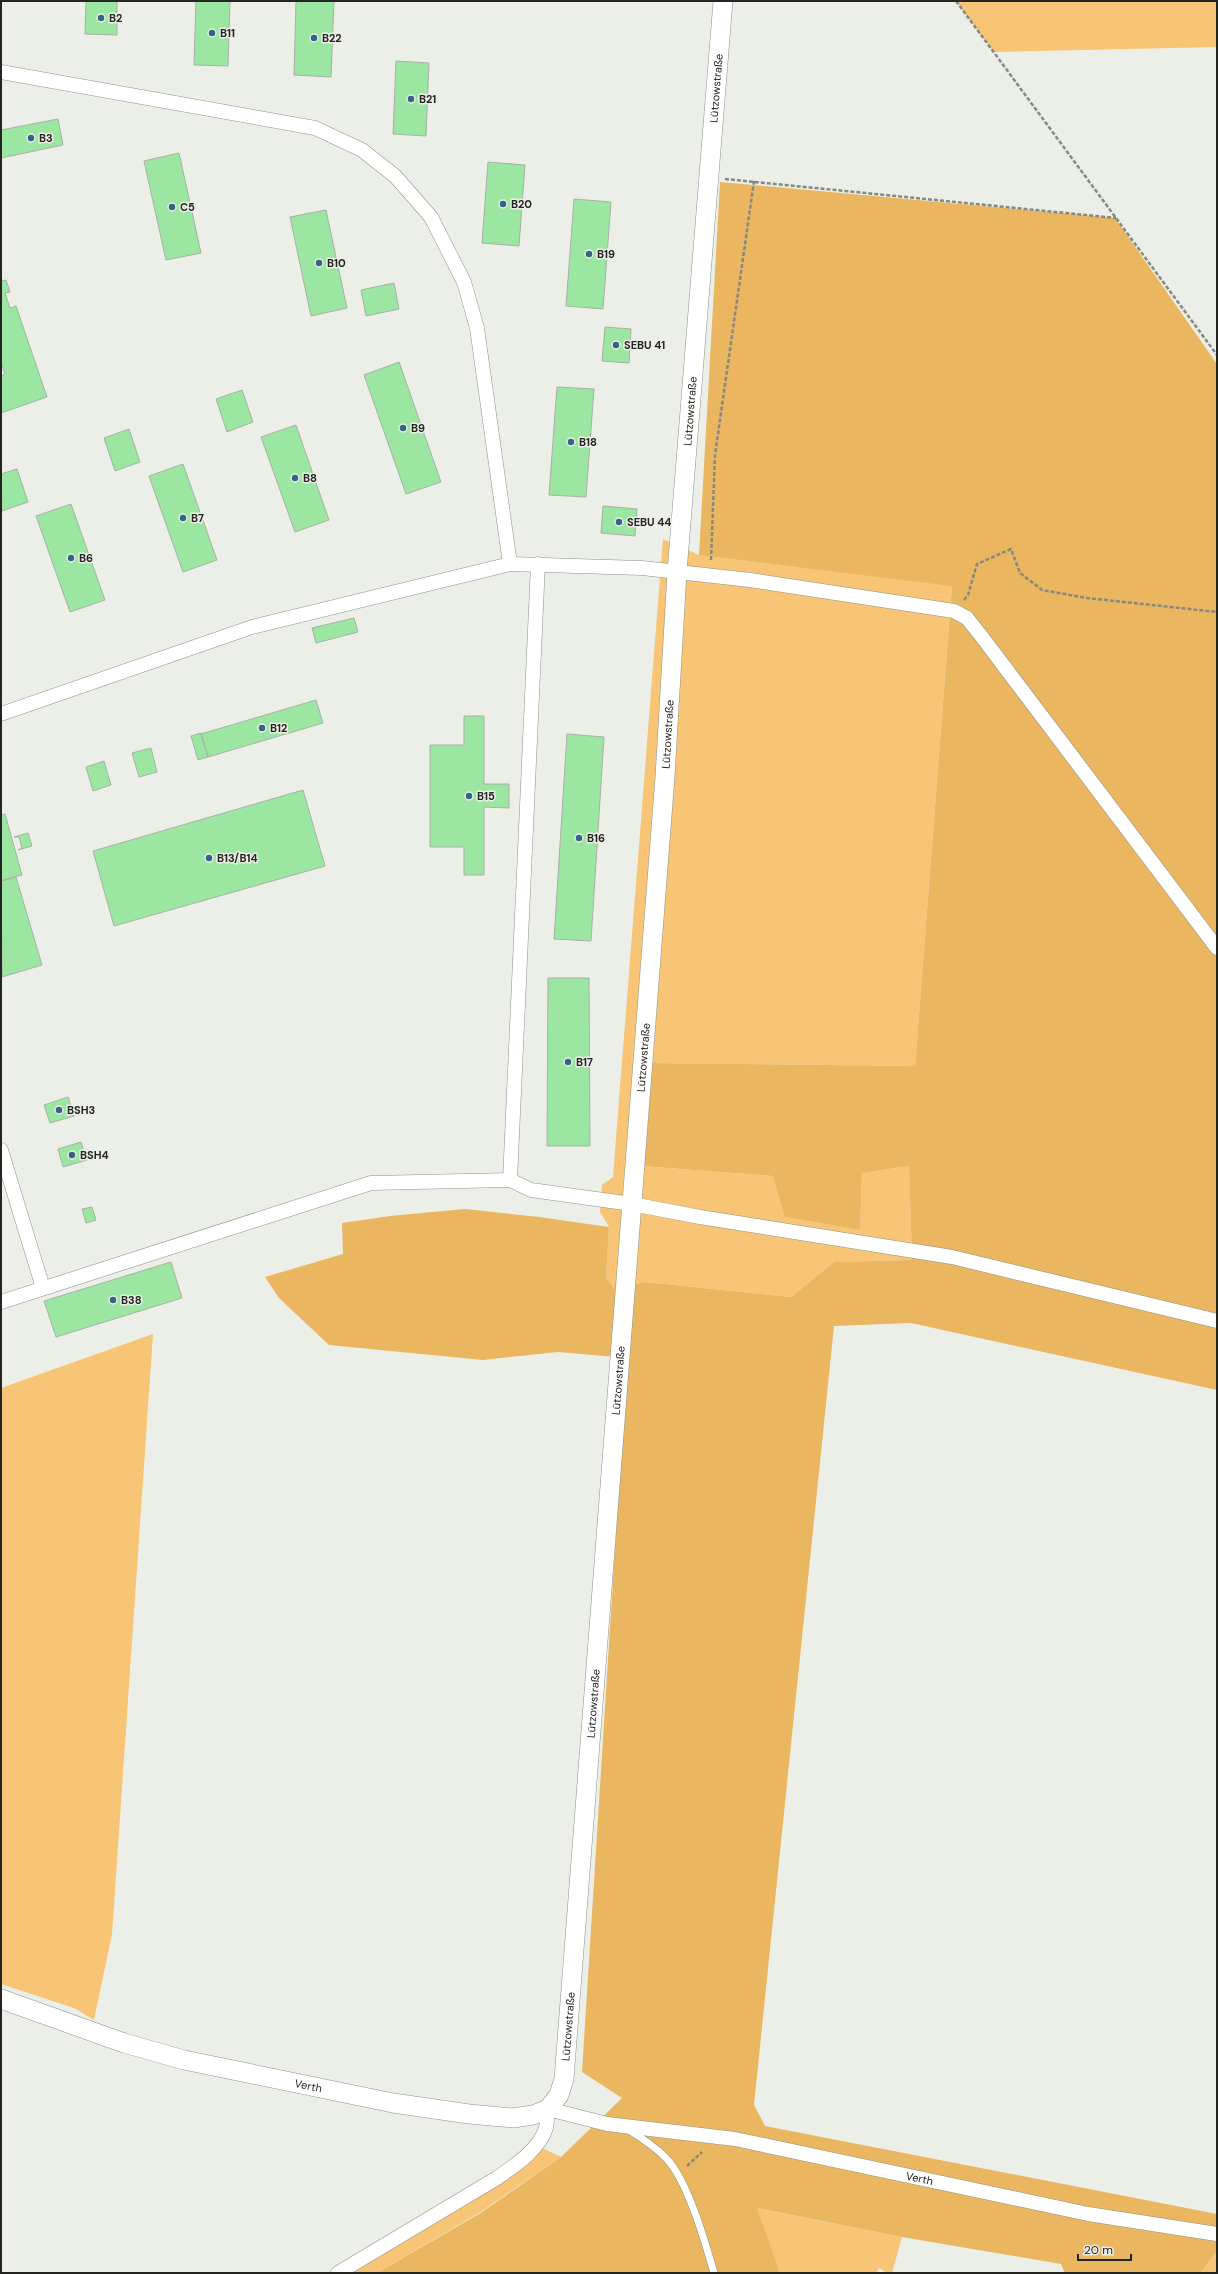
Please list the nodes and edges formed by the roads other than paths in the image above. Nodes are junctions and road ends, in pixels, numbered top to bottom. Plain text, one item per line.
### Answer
1 (723, 1) edge
2 (1, 72) edge
3 (510, 564) junction
4 (538, 564) junction
5 (677, 572) junction
6 (1, 714) edge
7 (1217, 948) edge
8 (1, 1150) edge
9 (510, 1180) junction
10 (632, 1204) junction
11 (43, 1288) junction
12 (1, 1302) edge
13 (1217, 1321) edge
14 (1, 2000) edge
15 (548, 2109) junction
16 (622, 2125) junction
17 (1217, 2234) edge
18 (338, 2273) edge
19 (714, 2273) edge

1 - 5 street, Lützowstraße
2 - 3 street
3 - 4 street
3 - 6 street
4 - 5 street
4 - 9 street
5 - 7 street
5 - 10 street, Lützowstraße
8 - 11 street
9 - 10 street
9 - 11 street
10 - 13 street
10 - 15 street, Lützowstraße
11 - 12 street
14 - 15 street, Verth
15 - 16 street, Verth
15 - 18 street
16 - 17 street, Verth
16 - 19 lane, Verth

